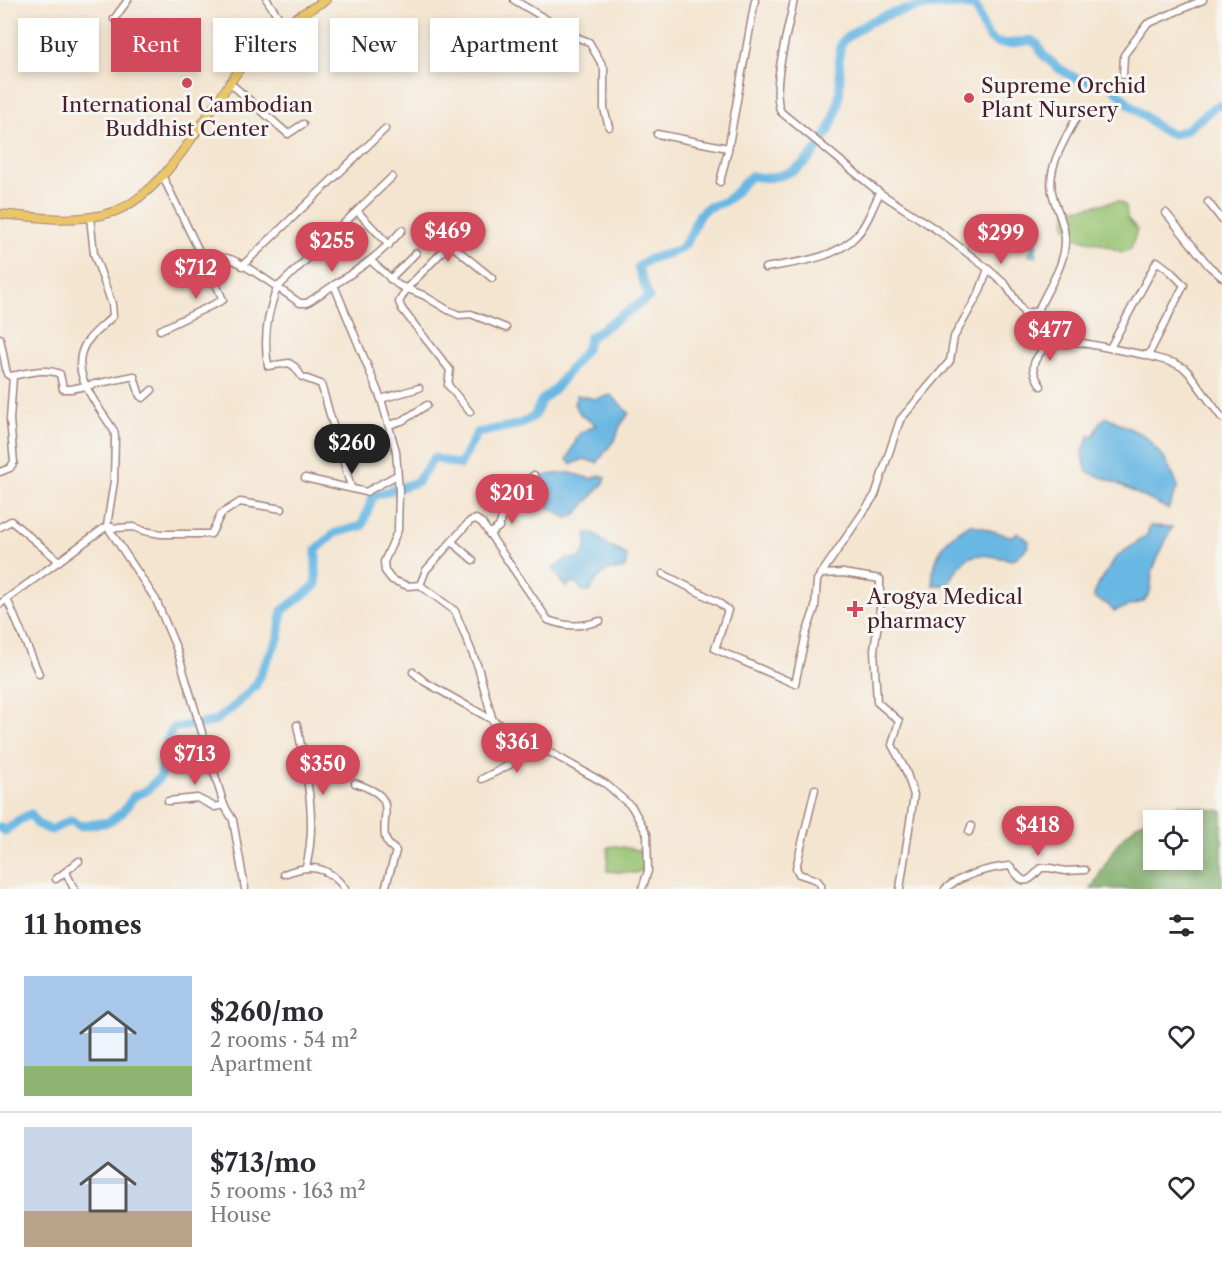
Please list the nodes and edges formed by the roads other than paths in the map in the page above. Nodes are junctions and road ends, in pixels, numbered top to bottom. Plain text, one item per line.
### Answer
1 (128, 0) edge
2 (267, 0) edge
3 (326, 0) edge
4 (514, 0) edge
5 (755, 0) edge
6 (794, 0) edge
7 (1203, 0) edge
8 (115, 18) edge
9 (279, 18) edge
10 (296, 18) edge
11 (238, 72) edge
12 (1123, 75) dead end
13 (230, 83) junction
14 (1079, 113) dead end
15 (303, 123) dead end
16 (609, 127) dead end
17 (385, 129) dead end
18 (657, 134) dead end
19 (728, 148) junction
20 (162, 175) junction
21 (392, 177) dead end
22 (720, 182) dead end
23 (880, 194) junction
24 (1208, 202) dead end
25 (358, 212) junction
26 (1166, 213) dead end
27 (0, 214) edge
28 (90, 217) junction
29 (1222, 220) edge
30 (402, 230) dead end
31 (389, 245) junction
32 (416, 253) dead end
33 (205, 259) junction
34 (371, 261) junction
35 (242, 266) junction
36 (765, 268) dead end
37 (988, 269) junction
38 (492, 278) dead end
39 (1222, 278) edge
40 (390, 279) junction
41 (334, 285) junction
42 (277, 288) junction
43 (407, 288) junction
44 (1024, 313) junction
45 (506, 328) dead end
46 (160, 330) dead end
47 (0, 338) edge
48 (1050, 339) junction
49 (1110, 348) junction
50 (1148, 356) junction
51 (13, 376) junction
52 (86, 386) junction
53 (1041, 386) dead end
54 (419, 388) dead end
55 (152, 390) dead end
56 (381, 399) junction
57 (427, 405) dead end
58 (470, 412) dead end
59 (1222, 418) edge
60 (389, 425) junction
61 (0, 472) edge
62 (534, 475) dead end
63 (305, 478) dead end
64 (398, 478) junction
65 (351, 487) junction
66 (282, 509) dead end
67 (107, 526) junction
68 (0, 527) edge
69 (489, 534) junction
70 (452, 542) junction
71 (59, 561) junction
72 (473, 561) dead end
73 (663, 574) dead end
74 (820, 574) junction
75 (420, 585) junction
76 (7, 599) junction
77 (0, 604) edge
78 (600, 621) dead end
79 (413, 672) dead end
80 (39, 674) dead end
81 (494, 721) junction
82 (297, 725) dead end
83 (529, 741) junction
84 (482, 780) dead end
85 (355, 783) dead end
86 (815, 789) dead end
87 (168, 801) dead end
88 (224, 805) junction
89 (79, 861) dead end
90 (306, 867) junction
91 (1084, 870) dead end
92 (66, 872) junction
93 (284, 874) dead end
94 (56, 879) dead end
95 (74, 889) edge
96 (245, 889) edge
97 (345, 889) edge
98 (385, 889) edge
99 (642, 889) edge
100 (821, 889) edge
101 (900, 889) edge
102 (945, 889) edge

1 - 8 street
2 - 9 street
3 - 10 main road
4 - 16 street
5 - 19 street
6 - 23 street
7 - 12 street
11 - 13 main road
13 - 15 street
13 - 20 main road
14 - 44 street
17 - 35 street
18 - 19 street
19 - 22 street
20 - 28 main road
20 - 33 street
21 - 25 street
23 - 36 street
23 - 37 street
24 - 29 street
25 - 31 street
25 - 42 street
26 - 39 street
27 - 28 main road
28 - 52 street
30 - 31 street
31 - 34 street
32 - 40 street
33 - 35 street
33 - 46 street
34 - 40 street
34 - 41 street
35 - 42 street
37 - 44 street
37 - 74 street
38 - 43 street
40 - 43 street
41 - 42 street
41 - 56 street
42 - 65 street
43 - 45 street
43 - 58 street
44 - 48 street
47 - 51 street
48 - 49 street
48 - 53 street
49 - 50 street
49 - 50 street
50 - 59 street
51 - 52 street
51 - 61 street
52 - 55 street
52 - 67 street
54 - 56 street
56 - 60 street
57 - 60 street
60 - 64 street
62 - 69 street
63 - 65 street
64 - 65 street
64 - 75 street
66 - 67 street
67 - 71 street
67 - 88 street
68 - 71 street
69 - 70 street
69 - 78 street
70 - 72 street
70 - 75 street
71 - 76 street
73 - 74 street
74 - 101 street
75 - 81 street
76 - 77 street
76 - 80 street
79 - 81 street
81 - 83 street
82 - 90 street
83 - 84 street
83 - 99 street
85 - 98 street
86 - 100 street
87 - 88 street
88 - 96 street
89 - 92 street
90 - 93 street
90 - 97 street
91 - 102 street
92 - 94 street
92 - 95 street

